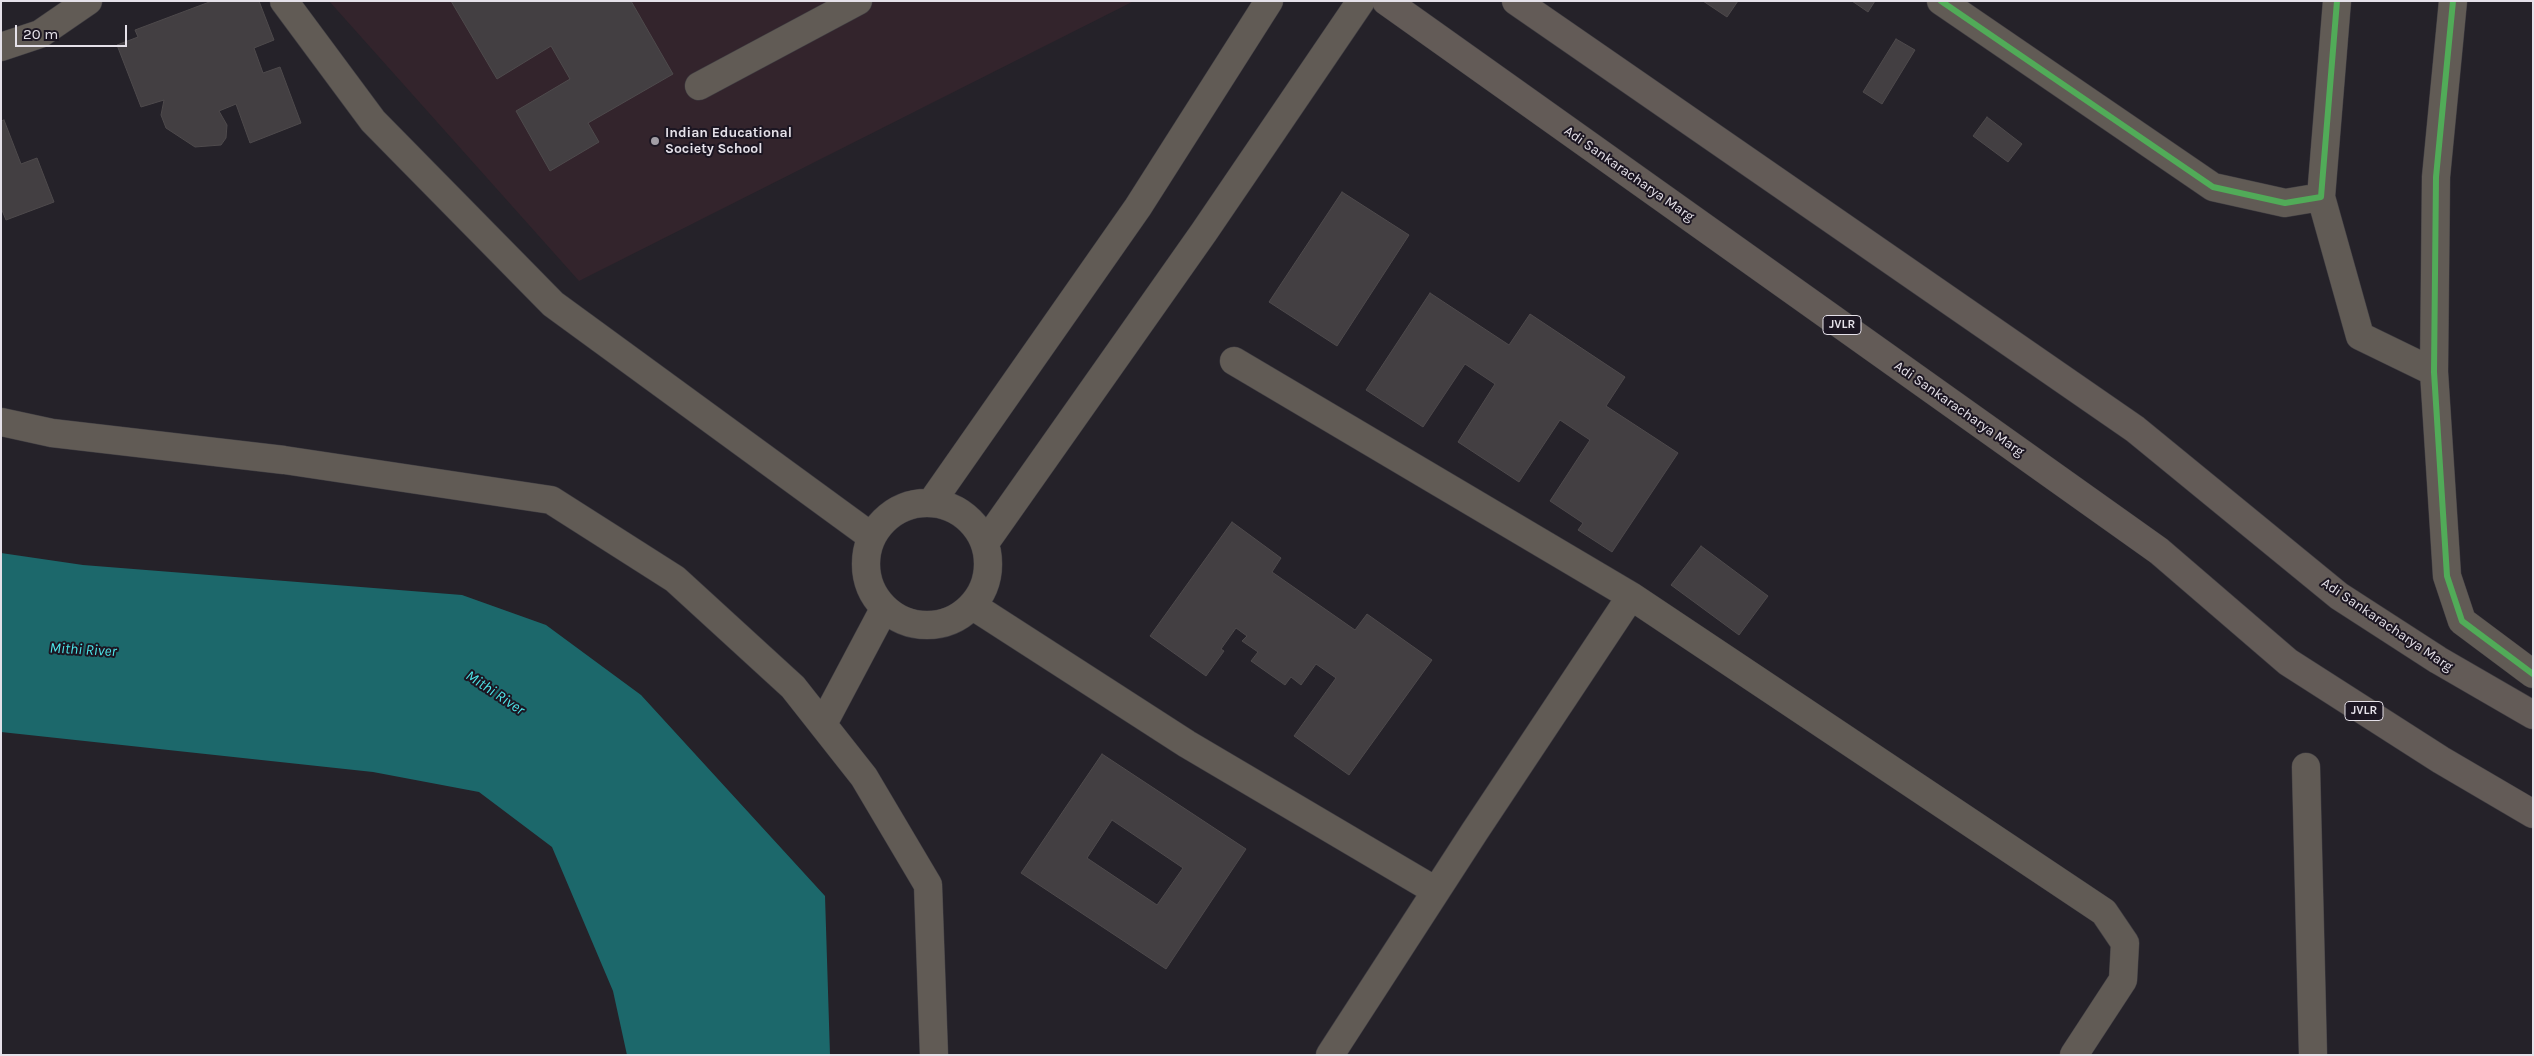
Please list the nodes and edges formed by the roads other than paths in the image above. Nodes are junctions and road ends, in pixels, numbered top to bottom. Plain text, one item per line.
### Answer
1 (88, 1) edge
2 (284, 1) edge
3 (858, 1) edge
4 (1269, 1) edge
5 (1361, 1) edge
6 (1386, 1) edge
7 (1516, 1) edge
8 (1940, 1) edge
9 (2337, 1) edge
10 (2453, 1) edge
11 (1, 47) edge
12 (699, 86) dead end
13 (2322, 197) junction
14 (1234, 361) dead end
15 (2434, 372) junction
16 (1, 422) edge
17 (931, 504) junction
18 (872, 537) junction
19 (985, 543) junction
20 (1631, 596) junction
21 (973, 606) junction
22 (884, 609) junction
23 (2533, 674) edge
24 (2533, 715) edge
25 (823, 724) junction
26 (2306, 767) dead end
27 (2533, 814) edge
28 (1436, 891) junction
29 (934, 1055) edge
30 (1330, 1055) edge
31 (2074, 1055) edge
32 (2313, 1055) edge

1 - 11 street
2 - 18 street
3 - 12 street
4 - 17 street
5 - 19 street
6 - 27 main road, Adi Sankaracharya Marg / JVLR
7 - 24 main road, Adi Sankaracharya Marg
8 - 13 street
9 - 13 street
10 - 15 street
13 - 15 street
14 - 20 street
15 - 23 street
16 - 25 street
17 - 18 street
17 - 19 street
18 - 22 street
19 - 21 street
20 - 28 street
20 - 31 street
21 - 22 street
21 - 28 street
22 - 25 street
25 - 29 street
26 - 32 street
28 - 30 street

